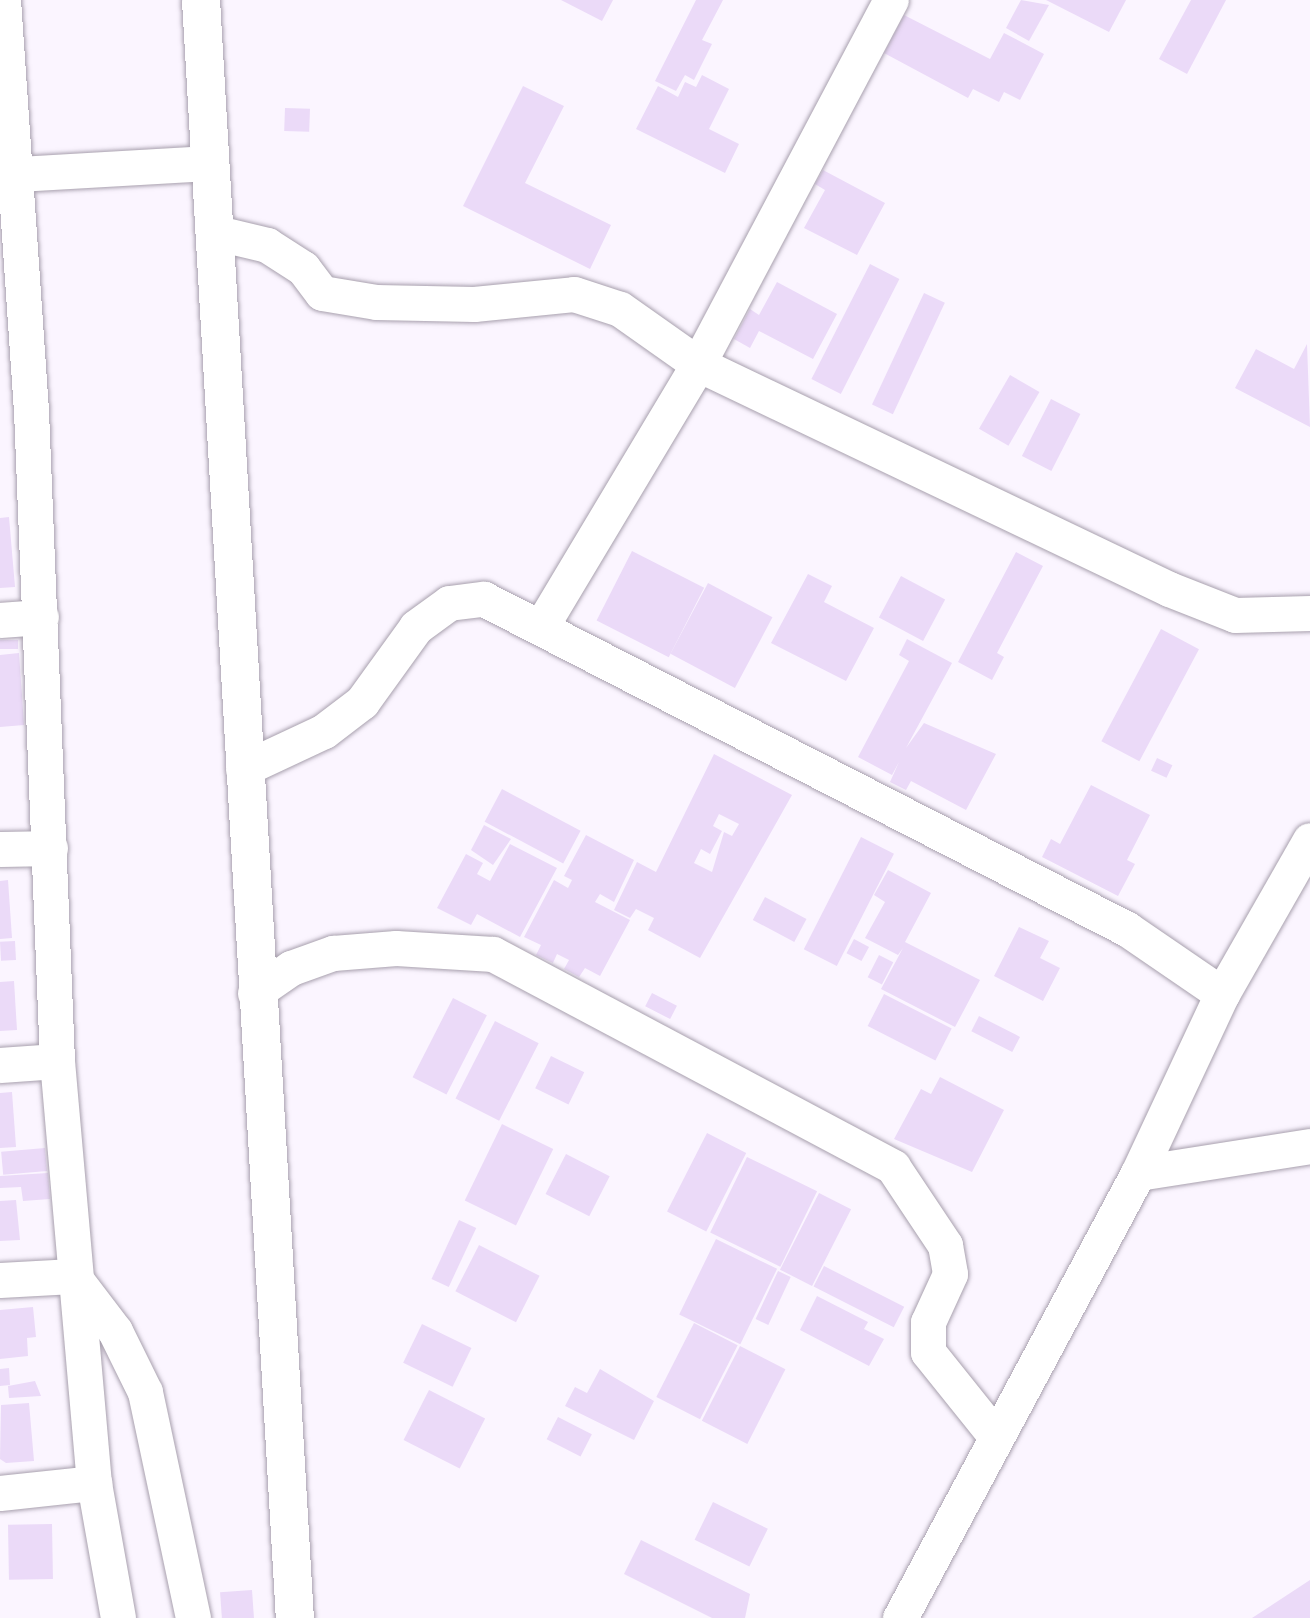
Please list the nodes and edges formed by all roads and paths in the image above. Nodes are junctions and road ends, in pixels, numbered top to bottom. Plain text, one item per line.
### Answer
1 (3, 0) edge
2 (201, 0) edge
3 (891, 0) edge
4 (209, 163) junction
5 (8, 175) edge
6 (213, 232) junction
7 (698, 365) junction
8 (15, 412) edge
9 (1310, 613) edge
10 (41, 617) junction
11 (0, 620) edge
12 (542, 625) junction
13 (243, 769) junction
14 (1310, 840) edge
15 (50, 848) junction
16 (0, 849) edge
17 (256, 993) junction
18 (1222, 994) junction
19 (57, 1061) junction
20 (0, 1065) edge
21 (1310, 1146) edge
22 (1138, 1173) junction
23 (73, 1276) junction
24 (0, 1280) edge
25 (993, 1433) junction
26 (94, 1483) junction
27 (0, 1493) edge
28 (118, 1618) edge
29 (193, 1618) edge
30 (295, 1618) edge
31 (900, 1618) edge

1 - 5 street
2 - 4 main road
3 - 7 street
4 - 5 street
4 - 6 main road
5 - 8 street
6 - 7 street
6 - 13 main road
7 - 9 street
7 - 12 street
8 - 10 street
10 - 11 street
10 - 15 street
12 - 13 street
12 - 18 street
13 - 17 main road
14 - 18 street
15 - 16 street
15 - 19 street
17 - 25 street
17 - 30 main road
18 - 22 street
19 - 20 street
19 - 23 street
21 - 22 street
22 - 25 street
23 - 24 street
23 - 26 street
23 - 29 street
25 - 31 street
26 - 27 street
26 - 28 street

